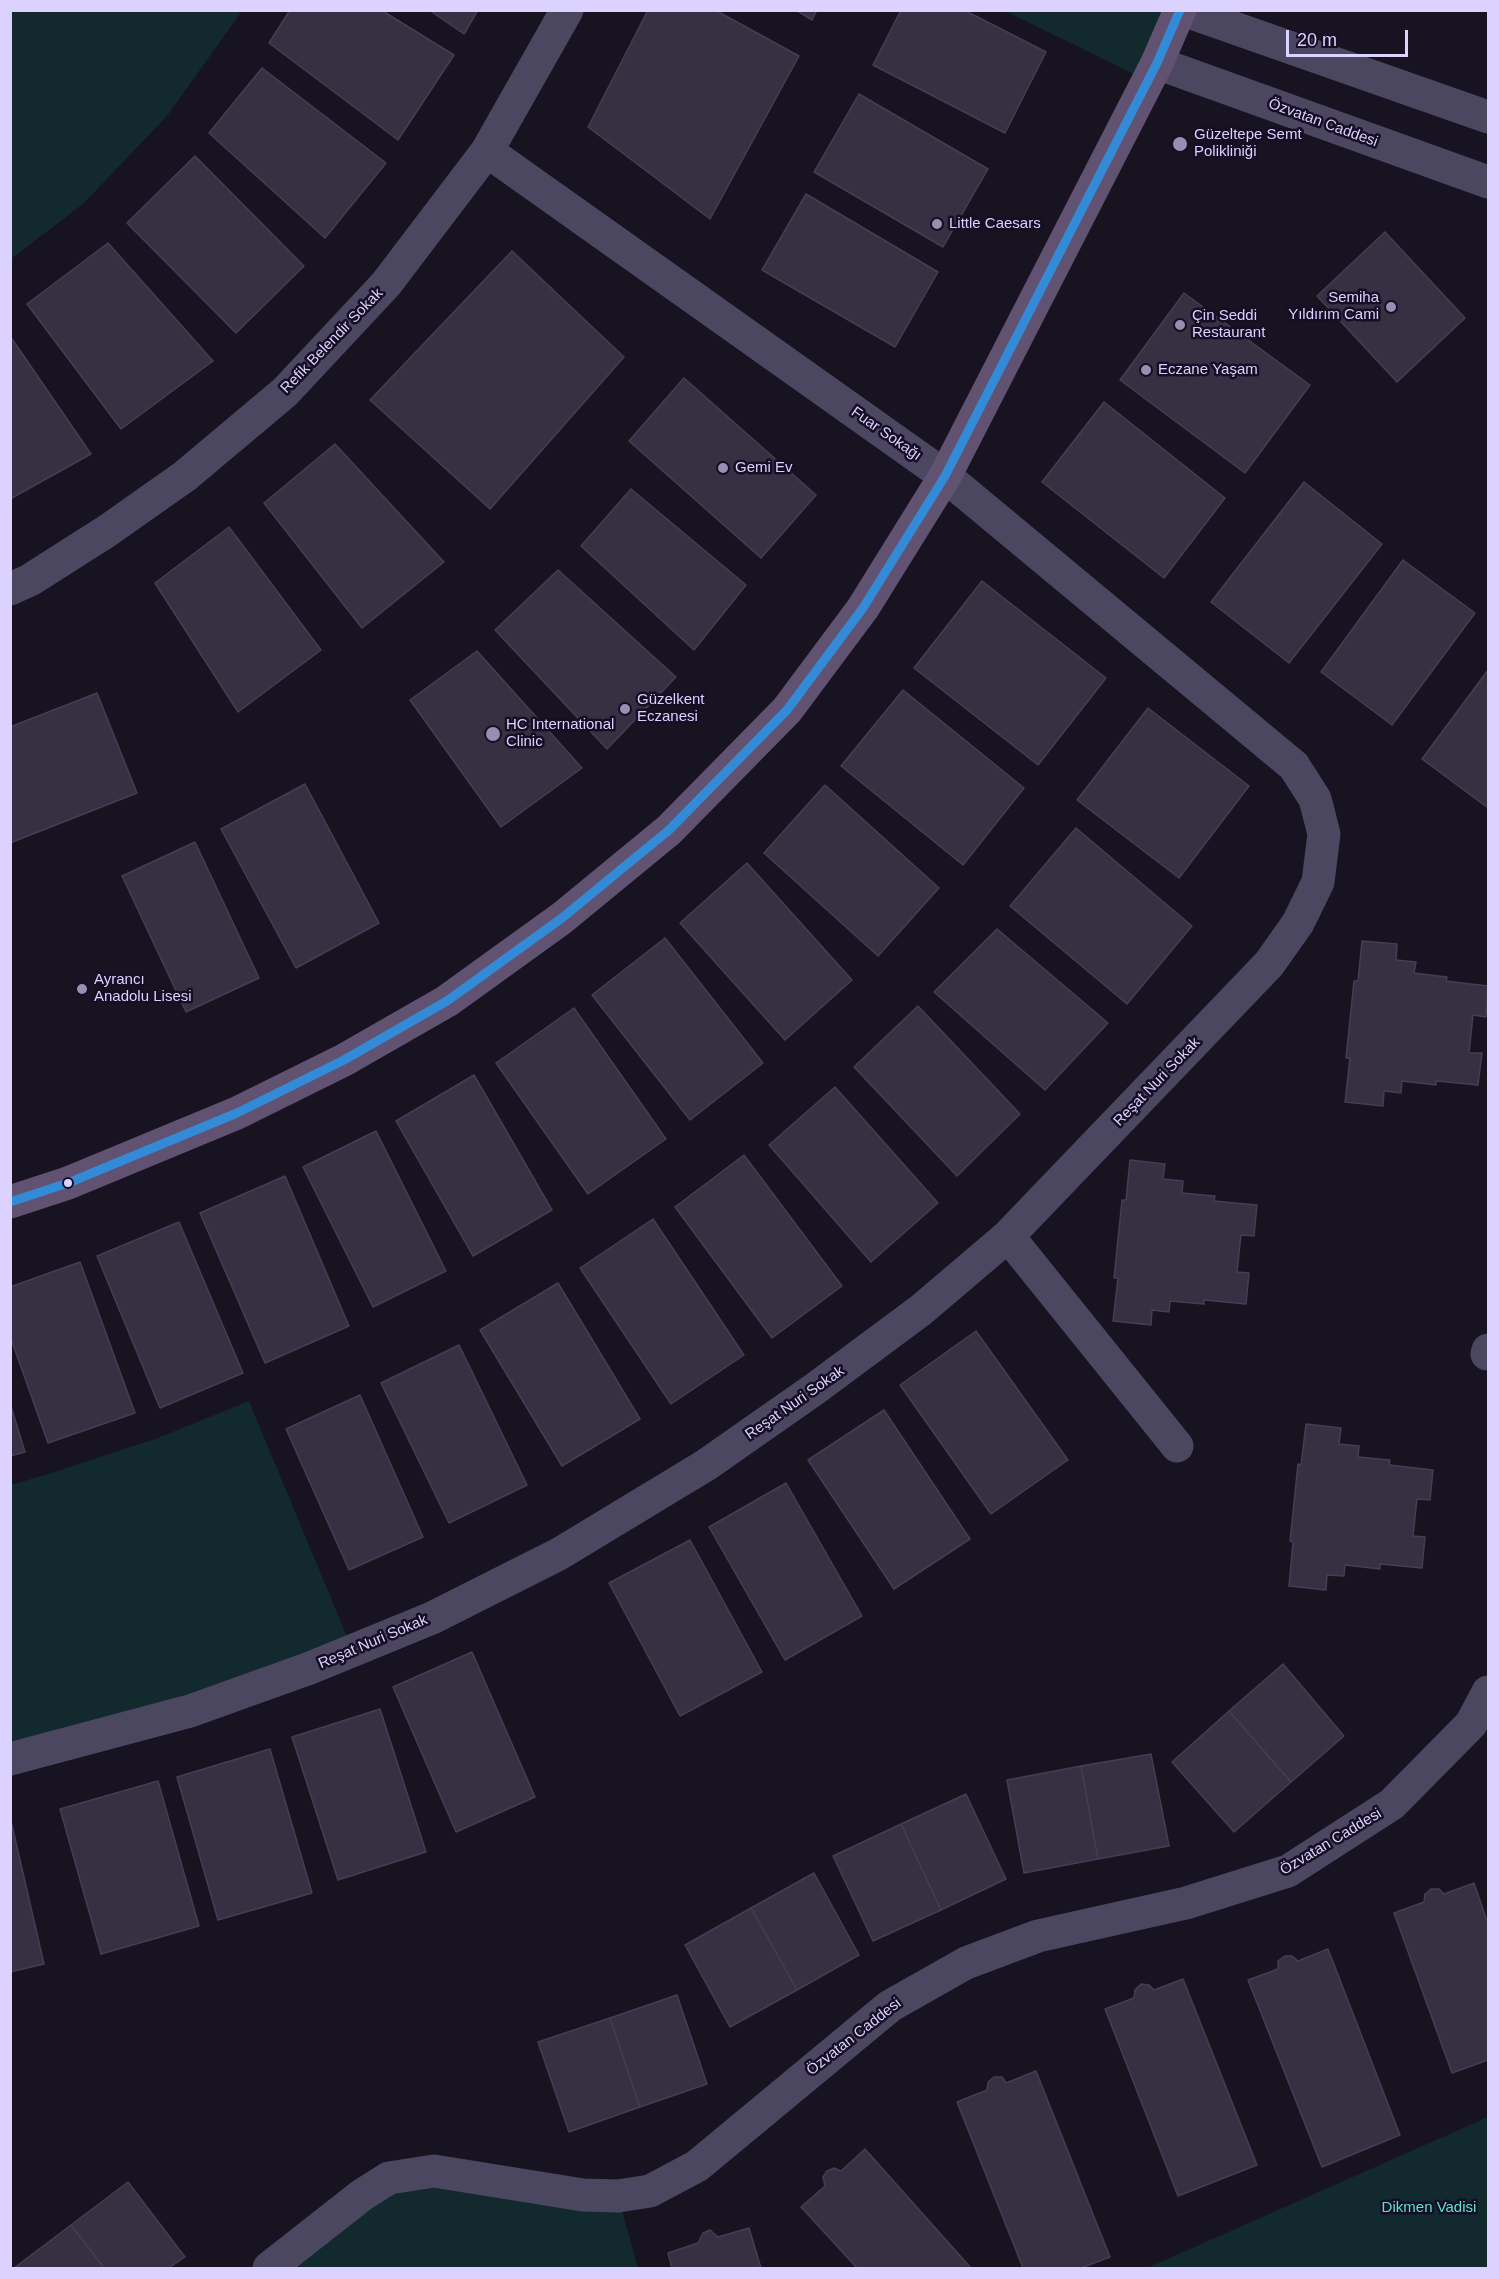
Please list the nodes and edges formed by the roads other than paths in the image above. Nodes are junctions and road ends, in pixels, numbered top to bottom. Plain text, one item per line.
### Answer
1 (567, 10) edge
2 (1181, 10) edge
3 (1157, 63) junction
4 (1488, 117) edge
5 (487, 151) junction
6 (1488, 183) edge
7 (945, 476) junction
8 (10, 589) edge
9 (1294, 766) joint
10 (10, 1202) edge
11 (1008, 1236) junction
12 (1177, 1446) dead end
13 (1488, 1692) edge
14 (12, 1753) edge
15 (268, 2268) edge

1 - 5 street, Refik Belendir Sokak
2 - 3 main road
2 - 4 street
3 - 6 street, Özvatan Caddesi
3 - 7 main road
5 - 7 street, Fuar Sokağı
5 - 8 street, Refik Belendir Sokak
7 - 9 street, Fuar Sokağı
7 - 10 main road
9 - 11 street, Reşat Nuri Sokak
11 - 12 street
11 - 14 street, Reşat Nuri Sokak
13 - 15 street, Özvatan Caddesi

